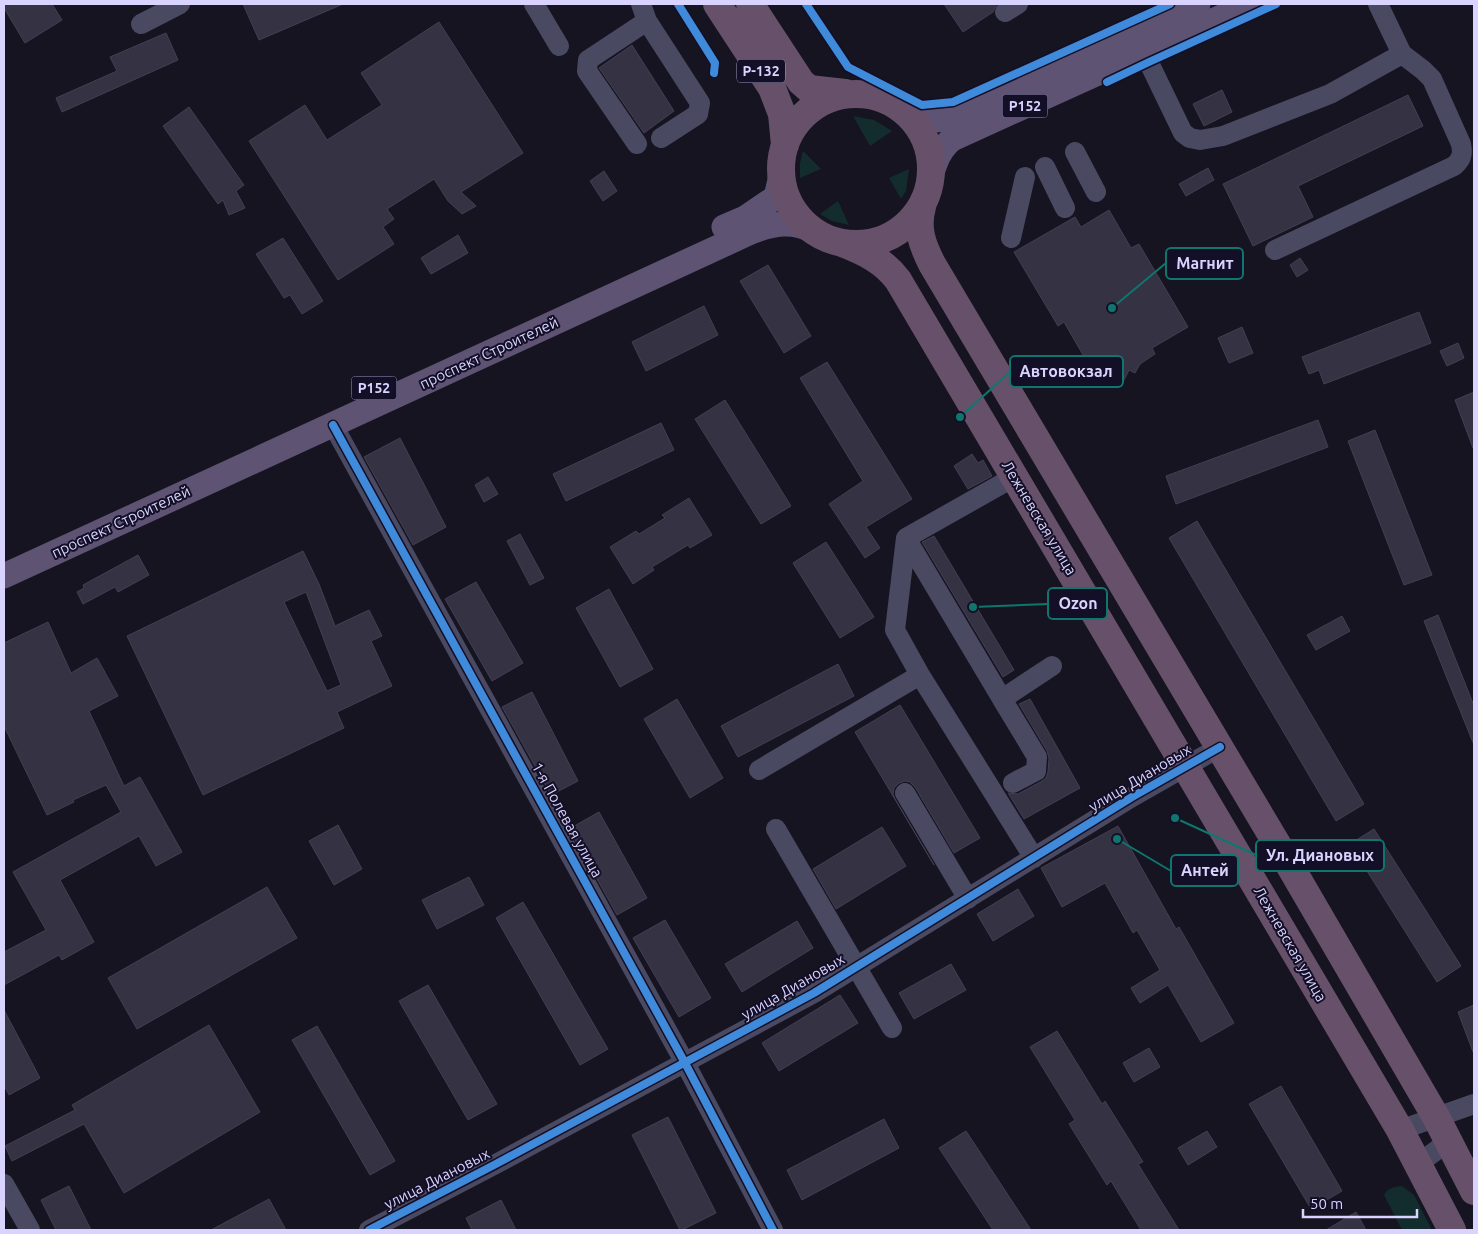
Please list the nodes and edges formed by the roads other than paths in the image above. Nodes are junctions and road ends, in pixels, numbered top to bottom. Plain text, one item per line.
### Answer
1 (180, 4) edge
2 (717, 4) edge
3 (750, 4) edge
4 (1198, 4) edge
5 (1250, 4) edge
6 (1378, 4) edge
7 (542, 7) edge
8 (644, 13) edge
9 (141, 24) dead end
10 (1139, 42) junction
11 (560, 46) dead end
12 (1402, 54) junction
13 (851, 93) junction
14 (908, 112) junction
15 (661, 138) dead end
16 (637, 144) dead end
17 (785, 145) junction
18 (1075, 152) dead end
19 (1045, 167) dead end
20 (782, 172) junction
21 (1025, 176) dead end
22 (1096, 192) dead end
23 (925, 194) junction
24 (1066, 208) dead end
25 (814, 231) junction
26 (1011, 238) dead end
27 (842, 243) junction
28 (1275, 250) dead end
29 (330, 418) junction
30 (1014, 477) junction
31 (906, 538) junction
32 (4, 558) edge
33 (4, 576) edge
34 (1052, 666) dead end
35 (920, 674) junction
36 (1002, 699) junction
37 (1220, 747) junction
38 (1186, 766) junction
39 (759, 770) dead end
40 (1013, 783) dead end
41 (905, 793) dead end
42 (776, 829) dead end
43 (1034, 858) junction
44 (968, 899) junction
45 (856, 967) junction
46 (892, 1028) dead end
47 (685, 1063) junction
48 (1474, 1104) edge
49 (1436, 1117) junction
50 (1400, 1130) junction
51 (1448, 1141) junction
52 (1418, 1164) junction
53 (4, 1184) edge
54 (1474, 1191) edge
55 (30, 1230) edge
56 (368, 1230) edge
57 (773, 1230) edge
58 (1452, 1230) edge

1 - 9 street
2 - 17 highway, Р-132
3 - 13 highway, Р-132
4 - 10 main road, Р152
5 - 10 main road, Р152
6 - 12 street
7 - 11 street
8 - 15 street
8 - 16 street
10 - 12 street
10 - 14 main road, Р152
10 - 23 main road, Р152
12 - 28 street
13 - 14 highway
13 - 17 highway
14 - 23 highway
17 - 20 highway
18 - 22 street
19 - 24 street
20 - 25 highway
20 - 29 main road, проспект Строителей / Р152
21 - 26 street
23 - 27 highway
23 - 37 highway
25 - 27 highway
25 - 29 main road, проспект Строителей / Р152
27 - 30 highway, Лежневская улица
29 - 32 main road, проспект Строителей / Р152
29 - 33 main road, проспект Строителей / Р152
29 - 47 street, 1-я Полевая улица
30 - 31 street
30 - 38 highway, Лежневская улица
31 - 35 street
31 - 36 street
34 - 36 street
35 - 39 street
35 - 43 street
36 - 40 street
37 - 38 street, улица Диановых
37 - 49 highway
38 - 43 street, улица Диановых
38 - 50 highway, Лежневская улица
41 - 44 street
42 - 45 street
43 - 44 street, улица Диановых
44 - 45 street, улица Диановых
45 - 46 street
45 - 47 street, улица Диановых
47 - 56 street, улица Диановых
47 - 57 street, 1-я Полевая улица
48 - 49 street
49 - 50 street
49 - 51 highway
50 - 52 highway, Лежневская улица
51 - 52 street
51 - 54 highway
52 - 58 highway, Лежневская улица
53 - 55 street

